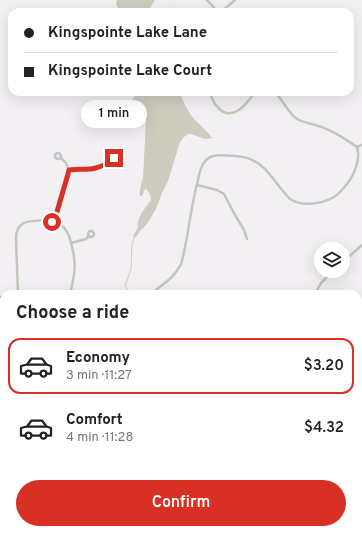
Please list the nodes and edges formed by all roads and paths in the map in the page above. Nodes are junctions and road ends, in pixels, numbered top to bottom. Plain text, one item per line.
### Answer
1 (208, 0) edge
2 (235, 0) edge
3 (215, 8) edge
4 (226, 8) edge
5 (211, 96) edge
6 (252, 96) edge
7 (278, 96) edge
8 (362, 145) edge
9 (357, 147) junction
10 (61, 158) dead end
11 (109, 162) dead end
12 (69, 170) junction
13 (197, 186) junction
14 (54, 222) junction
15 (88, 236) dead end
16 (247, 239) dead end
17 (71, 243) junction
18 (362, 245) edge
19 (350, 256) edge
20 (326, 278) edge
21 (18, 290) edge
22 (71, 290) edge
23 (157, 290) edge
24 (318, 290) edge

1 - 3 street
2 - 4 street
5 - 6 street
7 - 9 street
8 - 9 street
9 - 13 street
10 - 12 street
11 - 12 street
12 - 14 street
13 - 16 street
13 - 23 street
14 - 17 street
14 - 21 street
15 - 17 street
17 - 22 street
18 - 19 street
20 - 24 street

